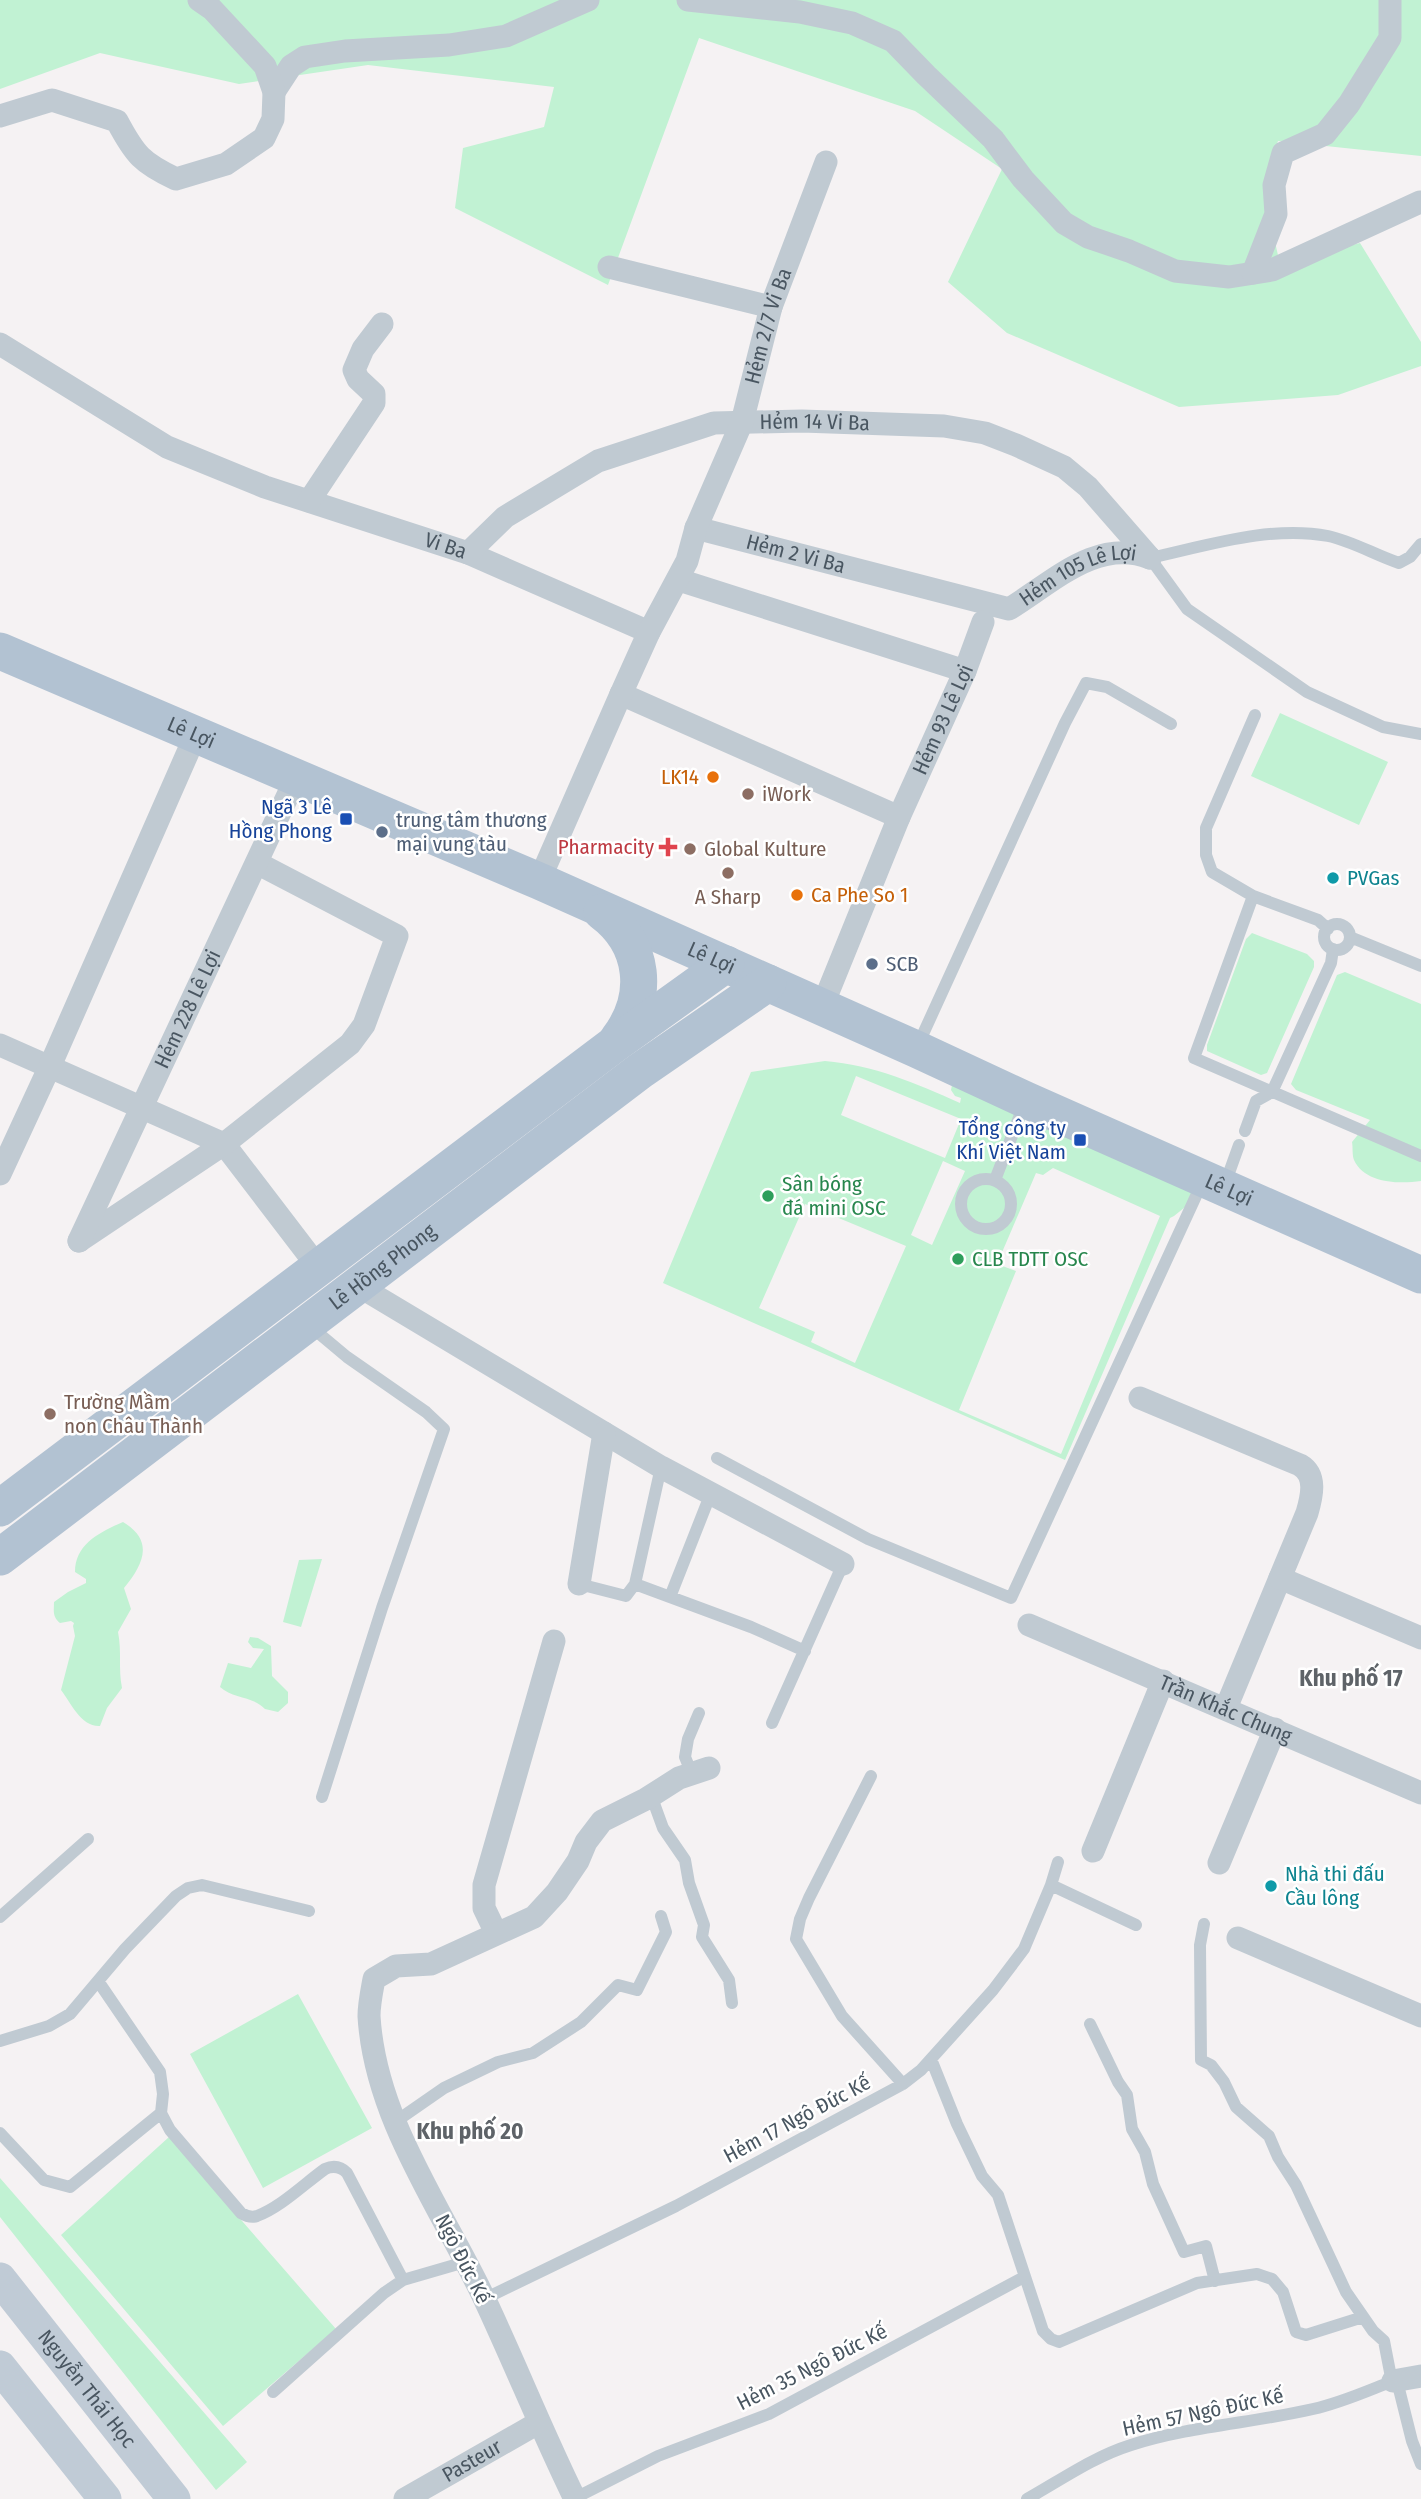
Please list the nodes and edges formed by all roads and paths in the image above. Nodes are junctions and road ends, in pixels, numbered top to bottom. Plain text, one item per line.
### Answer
1 (199, 0) edge
2 (588, 0) edge
3 (688, 0) edge
4 (1390, 0) edge
5 (274, 92) junction
6 (0, 116) edge
7 (826, 162) dead end
8 (1420, 202) edge
9 (609, 267) dead end
10 (1253, 273) junction
11 (771, 307) junction
12 (382, 324) dead end
13 (0, 344) edge
14 (742, 422) junction
15 (309, 502) junction
16 (696, 527) junction
17 (1421, 544) edge
18 (468, 553) junction
19 (1150, 558) junction
20 (679, 580) junction
21 (1009, 609) joint
22 (983, 622) dead end
23 (649, 632) junction
24 (0, 651) edge
25 (965, 671) junction
26 (621, 694) junction
27 (1255, 715) dead end
28 (1171, 724) dead end
29 (196, 734) junction
30 (1421, 734) edge
31 (296, 778) junction
32 (899, 817) junction
33 (257, 863) junction
34 (539, 880) junction
35 (1254, 896) junction
36 (590, 904) junction
37 (1328, 929) junction
38 (1350, 937) junction
39 (1333, 949) junction
40 (726, 964) junction
41 (1421, 966) edge
42 (768, 982) junction
43 (822, 1007) junction
44 (656, 1014) junction
45 (616, 1042) junction
46 (0, 1045) edge
47 (675, 1046) junction
48 (916, 1049) junction
49 (50, 1066) junction
50 (1272, 1092) junction
51 (1026, 1100) junction
52 (143, 1107) junction
53 (1245, 1131) dead end
54 (224, 1144) junction
55 (1239, 1145) dead end
56 (1420, 1151) edge
57 (0, 1174) edge
58 (995, 1181) junction
59 (1213, 1183) junction
60 (318, 1267) junction
61 (1421, 1275) edge
62 (350, 1291) junction
63 (307, 1324) junction
64 (1140, 1398) dead end
65 (604, 1433) junction
66 (717, 1458) dead end
67 (661, 1467) junction
68 (711, 1493) junction
69 (4, 1522) edge
70 (843, 1564) joint
71 (1280, 1578) junction
72 (579, 1584) joint
73 (635, 1584) junction
74 (670, 1597) junction
75 (1029, 1625) dead end
76 (1421, 1638) edge
77 (554, 1641) dead end
78 (805, 1651) junction
79 (1163, 1681) junction
80 (1226, 1708) junction
81 (699, 1713) dead end
82 (772, 1723) dead end
83 (1275, 1729) junction
84 (701, 1771) joint
85 (871, 1776) dead end
86 (1421, 1793) edge
87 (651, 1795) junction
88 (322, 1797) dead end
89 (88, 1839) dead end
90 (1093, 1851) dead end
91 (1058, 1862) dead end
92 (1219, 1863) dead end
93 (1051, 1885) junction
94 (309, 1911) dead end
95 (661, 1916) dead end
96 (0, 1917) edge
97 (1204, 1924) dead end
98 (1136, 1925) dead end
99 (496, 1933) junction
100 (1238, 1938) dead end
101 (99, 1981) junction
102 (732, 2003) dead end
103 (1419, 2008) edge
104 (1090, 2024) dead end
105 (0, 2041) edge
106 (931, 2059) junction
107 (903, 2084) junction
108 (161, 2113) junction
109 (395, 2122) junction
110 (0, 2133) edge
111 (465, 2262) junction
112 (1024, 2277) junction
113 (0, 2279) edge
114 (403, 2280) junction
115 (1214, 2281) junction
116 (484, 2299) junction
117 (1363, 2317) junction
118 (0, 2367) edge
119 (1421, 2376) edge
120 (1394, 2381) junction
121 (273, 2392) dead end
122 (538, 2423) junction
123 (1421, 2464) edge
124 (105, 2499) edge
125 (174, 2499) edge
126 (405, 2499) edge
127 (575, 2499) edge
128 (1027, 2499) edge

1 - 5 street
2 - 5 street
3 - 10 street
4 - 10 street
5 - 6 street
7 - 11 street, Hẻm 2/7 Vi Ba
8 - 10 street
9 - 11 street
11 - 14 street, Hẻm 2/7 Vi Ba
12 - 15 street
13 - 15 street, Vi Ba
14 - 16 street, Hẻm 2/7 Vi Ba
14 - 18 street, Hẻm 14 Vi Ba
14 - 19 street, Hẻm 14 Vi Ba
15 - 18 street, Vi Ba
16 - 20 street
16 - 21 street, Hẻm 2 Vi Ba
17 - 19 lane
18 - 23 street, Vi Ba
19 - 21 street, Hẻm 105 Lê Lợi
19 - 30 lane
20 - 23 street
20 - 25 street, Hẻm 93 Lê Lợi
22 - 25 street
23 - 26 street
24 - 29 main road, Lê Lợi
25 - 32 street, Hẻm 93 Lê Lợi
26 - 32 street
26 - 34 street
27 - 35 lane
28 - 48 lane
29 - 31 main road, Lê Lợi
29 - 49 street
31 - 33 street, Hẻm 228 Lê Lợi
31 - 34 main road, Lê Lợi
32 - 43 street, Hẻm 93 Lê Lợi
33 - 52 street, Hẻm 228 Lê Lợi
33 - 54 street
34 - 36 main road, Lê Lợi
35 - 37 lane
35 - 50 lane
36 - 40 main road, Lê Lợi
36 - 45 main road
37 - 38 lane
37 - 39 lane
38 - 39 lane
38 - 41 lane
39 - 50 lane
40 - 42 main road, Lê Lợi
40 - 44 main road, Lê Hồng Phong
42 - 43 main road, Lê Lợi
42 - 47 main road, Lê Hồng Phong
43 - 48 main road, Lê Lợi
44 - 45 main road, Lê Hồng Phong
44 - 47 main road
45 - 60 main road, Lê Hồng Phong
46 - 49 street
47 - 62 main road, Lê Hồng Phong
48 - 51 main road, Lê Lợi
49 - 52 street
49 - 57 street
50 - 53 lane
50 - 56 lane
51 - 58 lane
51 - 59 main road, Lê Lợi
52 - 54 street
52 - 54 street, Hẻm 228 Lê Lợi
54 - 60 street
55 - 59 lane
58 - 58 lane
59 - 61 main road, Lê Lợi
59 - 66 lane
60 - 62 main road
60 - 69 main road, Lê Hồng Phong
62 - 63 main road, Lê Hồng Phong
62 - 65 street
63 - 69 main road, Lê Hồng Phong
63 - 88 lane
64 - 71 street
65 - 67 street
65 - 72 street
67 - 68 street
67 - 73 lane
68 - 70 street
68 - 74 lane
70 - 78 lane
71 - 76 street
71 - 80 street
72 - 73 lane
73 - 74 lane
74 - 78 lane
75 - 79 street, Trần Khắc Chung
77 - 99 street
78 - 82 lane
79 - 80 street, Trần Khắc Chung
79 - 90 street
80 - 83 street, Trần Khắc Chung
81 - 84 lane
83 - 86 street, Trần Khắc Chung
83 - 92 street
84 - 87 street
85 - 107 lane
87 - 99 street
87 - 102 lane
89 - 96 lane
91 - 93 lane, Hẻm 17 Ngô Đức Kế
93 - 98 lane
93 - 106 lane, Hẻm 17 Ngô Đức Kế
94 - 101 lane
95 - 109 lane
97 - 117 lane
99 - 109 street, Ngô Đức Kế
100 - 103 street
101 - 105 lane
101 - 108 lane
104 - 115 lane
106 - 107 lane, Hẻm 17 Ngô Đức Kế
106 - 112 lane
107 - 116 lane, Hẻm 17 Ngô Đức Kế
108 - 110 lane
108 - 114 lane
109 - 111 street, Ngô Đức Kế
111 - 114 lane
111 - 116 street, Ngô Đức Kế
112 - 115 lane
112 - 127 lane, Hẻm 35 Ngô Đức Kế
113 - 125 main road, Nguyễn Thái Học
114 - 121 lane
115 - 117 lane
116 - 122 street, Ngô Đức Kế
117 - 120 lane
118 - 124 main road
119 - 120 street
120 - 123 lane
120 - 128 lane, Hẻm 57 Ngô Đức Kế
122 - 126 street, Pasteur
122 - 127 street, Ngô Đức Kế

